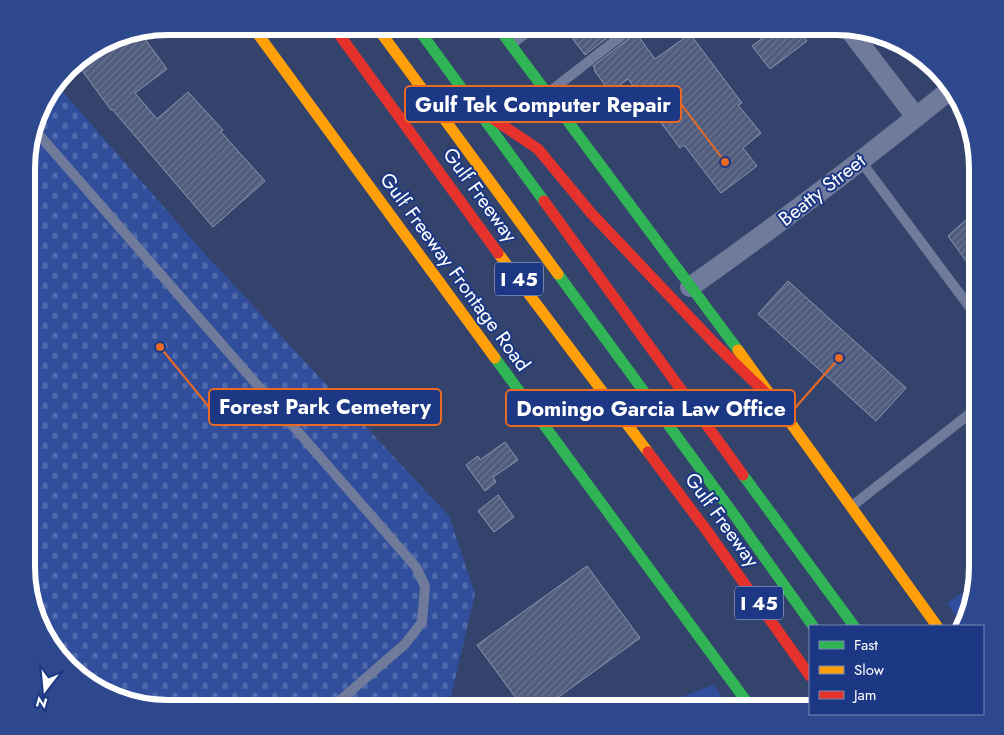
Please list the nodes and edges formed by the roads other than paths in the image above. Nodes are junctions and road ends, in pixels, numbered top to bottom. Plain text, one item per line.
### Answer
1 (259, 35) edge
2 (340, 35) edge
3 (383, 35) edge
4 (423, 35) edge
5 (504, 35) edge
6 (523, 35) edge
7 (622, 35) edge
8 (855, 37) edge
9 (511, 44) junction
10 (946, 93) edge
11 (547, 94) junction
12 (474, 105) junction
13 (916, 118) junction
14 (40, 135) edge
15 (860, 160) junction
16 (690, 287) junction
17 (969, 305) edge
18 (778, 405) junction
19 (969, 415) edge
20 (851, 507) junction
21 (812, 625) edge
22 (853, 625) edge
23 (936, 625) edge
24 (809, 675) edge
25 (339, 700) edge
26 (745, 700) edge

1 - 26 main road, Gulf Freeway Frontage Road
2 - 24 main road, Gulf Freeway / I 45
3 - 21 main road, Gulf Freeway
4 - 12 main road
5 - 9 main road
6 - 9 lane
7 - 11 lane
8 - 13 street
9 - 11 main road
10 - 13 street, Beatty Street
11 - 16 main road
12 - 18 main road
12 - 22 main road
13 - 15 street, Beatty Street
14 - 25 lane
15 - 16 street, Beatty Street
15 - 17 lane
16 - 18 main road
18 - 20 main road
19 - 20 lane
20 - 23 main road

